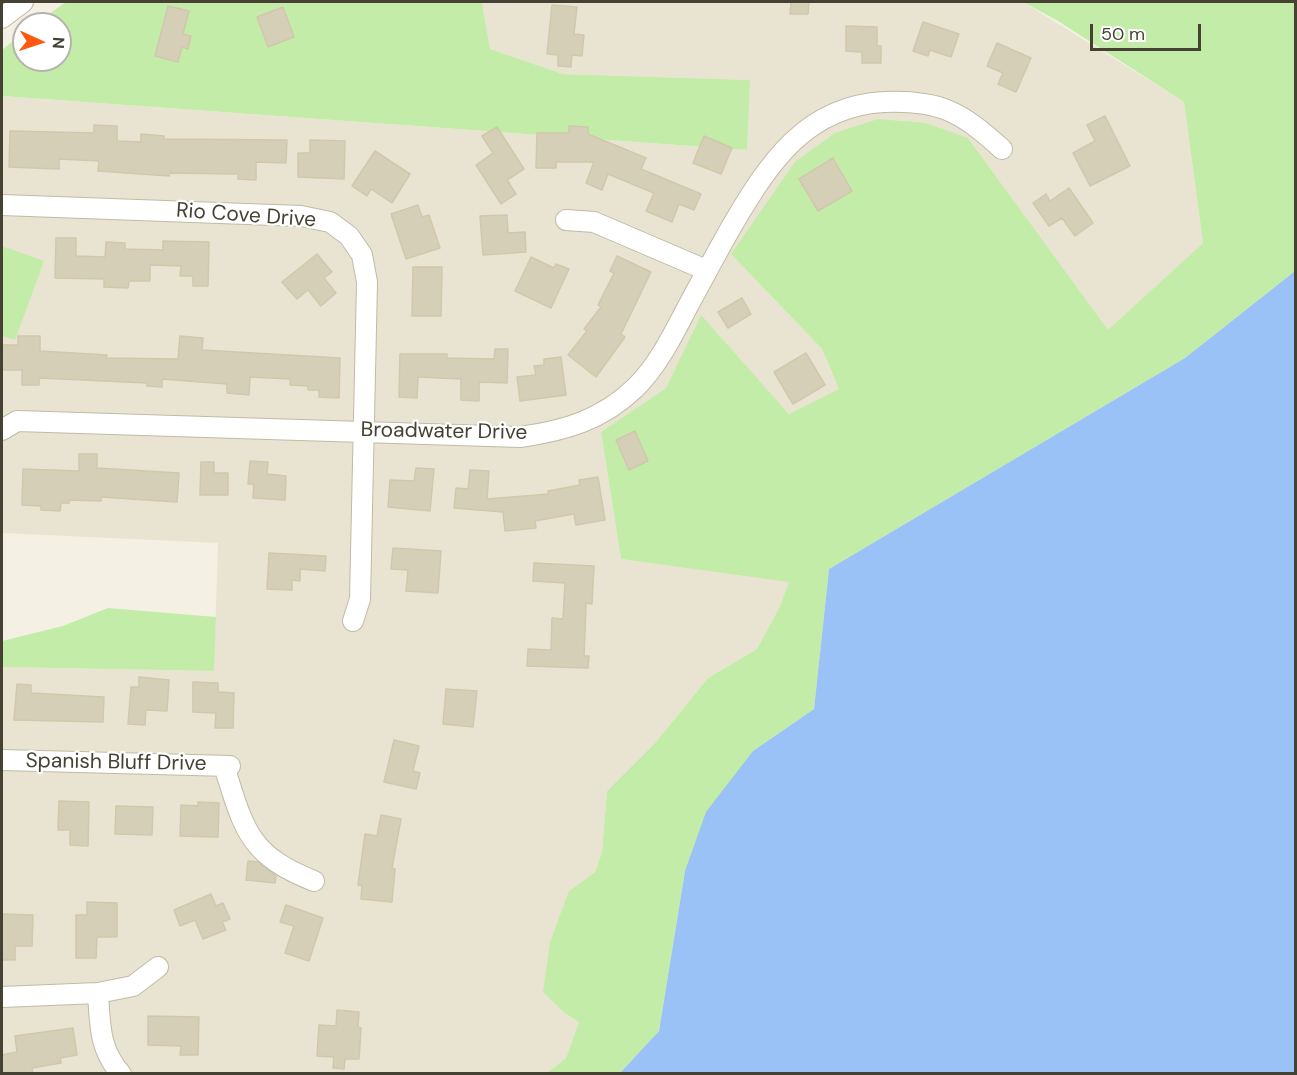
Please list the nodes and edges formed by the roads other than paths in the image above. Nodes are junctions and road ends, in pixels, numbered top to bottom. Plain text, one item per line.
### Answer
1 (23, 2) edge
2 (2, 18) edge
3 (1002, 149) dead end
4 (2, 205) edge
5 (566, 220) dead end
6 (706, 270) junction
7 (2, 430) edge
8 (365, 431) junction
9 (353, 621) dead end
10 (2, 760) edge
11 (314, 881) dead end
12 (158, 967) dead end
13 (98, 993) junction
14 (2, 997) edge
15 (120, 1074) edge

1 - 2 street
3 - 6 street, Broadwater Drive
4 - 8 street, Rio Cove Drive
5 - 6 street
6 - 8 street, Broadwater Drive
7 - 8 street, Broadwater Drive
8 - 9 street, Rio Cove Drive
10 - 11 street, Spanish Bluff Drive
12 - 13 street
13 - 14 street
13 - 15 street

